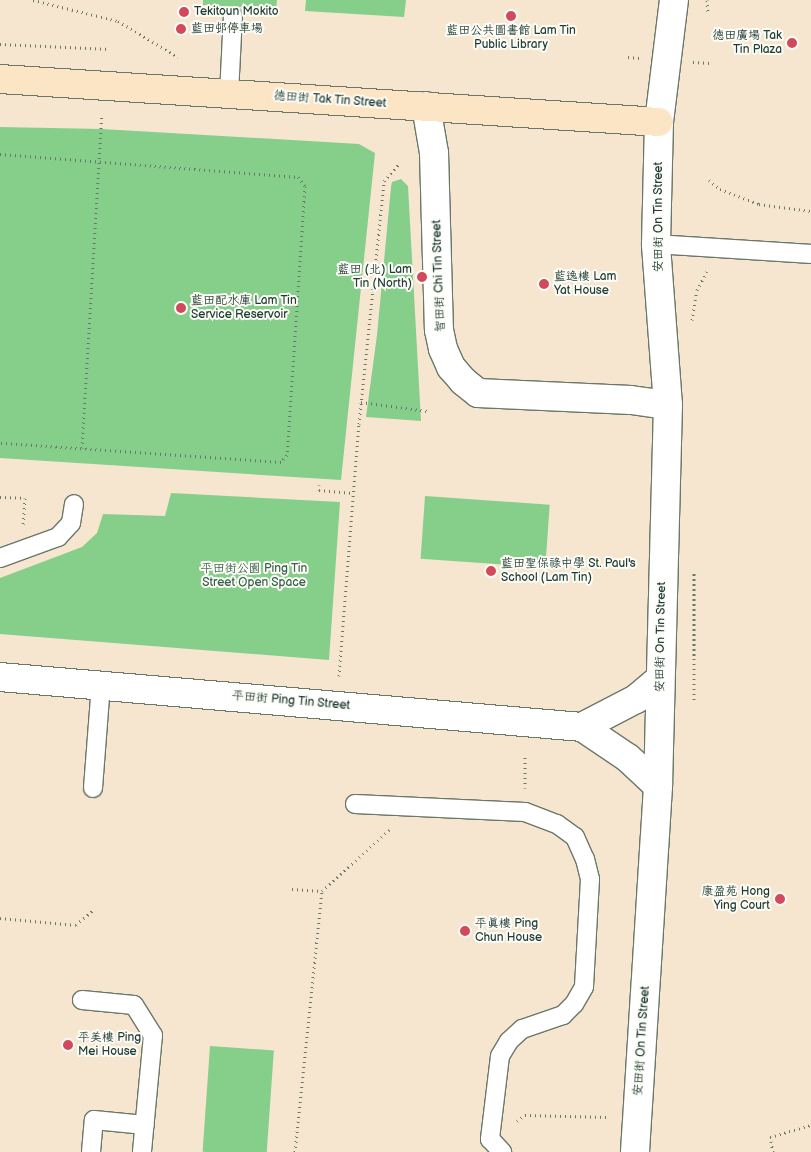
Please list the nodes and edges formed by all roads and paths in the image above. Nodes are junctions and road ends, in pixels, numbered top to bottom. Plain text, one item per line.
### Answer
1 (33, 0) edge
2 (674, 0) edge
3 (707, 0) edge
4 (708, 14) dead end
5 (233, 16) dead end
6 (0, 44) edge
7 (110, 49) dead end
8 (178, 57) dead end
9 (0, 79) edge
10 (229, 94) junction
11 (426, 106) junction
12 (102, 115) dead end
13 (659, 122) junction
14 (0, 154) edge
15 (100, 161) junction
16 (399, 164) dead end
17 (709, 180) dead end
18 (811, 211) edge
19 (656, 244) junction
20 (811, 254) edge
21 (361, 402) junction
22 (668, 405) junction
23 (427, 411) dead end
24 (0, 443) edge
25 (82, 448) junction
26 (319, 485) dead end
27 (353, 493) junction
28 (0, 497) edge
29 (74, 504) dead end
30 (23, 533) dead end
31 (0, 558) edge
32 (339, 676) dead end
33 (0, 677) edge
34 (660, 679) junction
35 (101, 685) junction
36 (582, 727) junction
37 (525, 754) dead end
38 (658, 786) junction
39 (93, 788) dead end
40 (354, 804) dead end
41 (415, 806) junction
42 (525, 812) junction
43 (292, 889) dead end
44 (322, 891) junction
45 (93, 910) dead end
46 (0, 918) edge
47 (82, 1000) dead end
48 (566, 1115) dead end
49 (607, 1117) dead end
50 (145, 1125) junction
51 (811, 1125) edge
52 (91, 1152) edge
53 (142, 1152) edge
54 (295, 1152) edge
55 (502, 1152) edge
56 (635, 1152) edge
57 (773, 1152) edge

1 - 8 path
2 - 13 street, 安田街 On Tin Street
3 - 4 path
5 - 10 lane
6 - 7 path
9 - 10 street, 德田街 Tak Tin Street
10 - 11 street, 德田街 Tak Tin Street
11 - 13 street, 德田街 Tak Tin Street
11 - 22 street, 智田街 Chi Tin Street
12 - 15 path
13 - 19 street, 安田街 On Tin Street
14 - 15 path
15 - 25 path
15 - 25 path
16 - 21 path
17 - 18 path
19 - 20 lane
19 - 22 street, 安田街 On Tin Street
21 - 23 path
21 - 27 path
22 - 34 street, 安田街 On Tin Street
24 - 25 path
26 - 27 path
27 - 32 path
28 - 30 path
29 - 31 lane
33 - 35 street, 平田街 Ping Tin Street
34 - 36 street
34 - 38 street, 安田街 On Tin Street
35 - 36 street, 平田街 Ping Tin Street
35 - 39 lane
36 - 38 street, 平田街 Ping Tin Street
37 - 42 path
38 - 56 street, 安田街 On Tin Street
40 - 41 lane
41 - 42 lane
41 - 44 path
42 - 55 lane
43 - 44 path
44 - 54 path
45 - 46 path
47 - 50 lane
48 - 49 path
50 - 52 lane
50 - 53 lane
51 - 57 path

